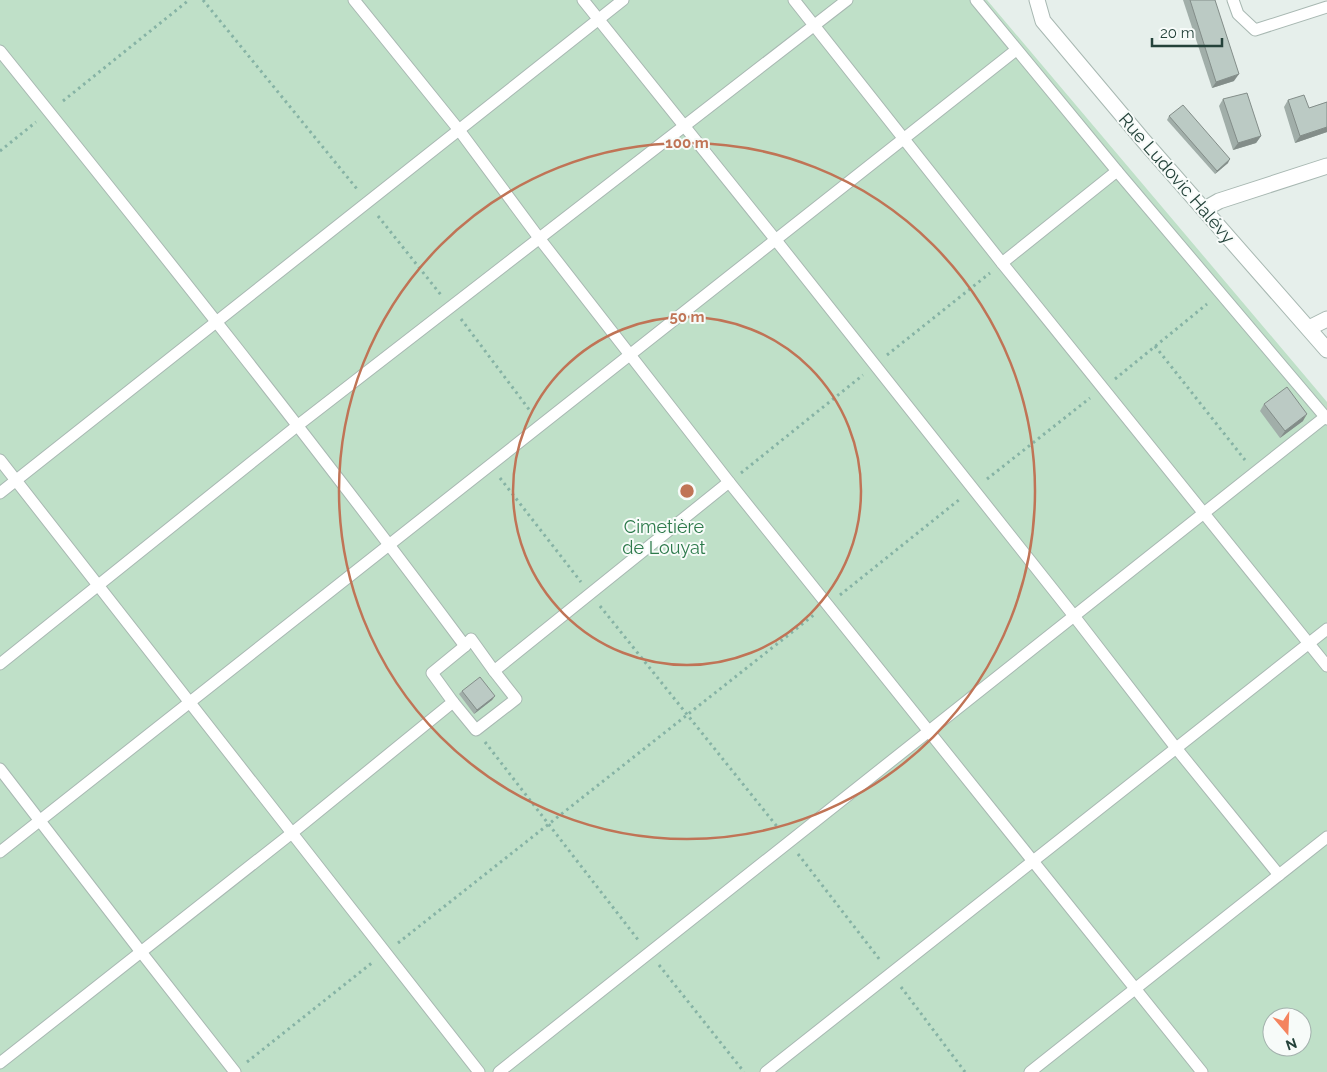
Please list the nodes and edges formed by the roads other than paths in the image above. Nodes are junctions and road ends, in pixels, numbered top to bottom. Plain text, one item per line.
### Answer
1 (354, 0) edge
2 (583, 0) edge
3 (624, 0) edge
4 (794, 0) edge
5 (847, 0) edge
6 (976, 0) edge
7 (1037, 0) edge
8 (1233, 0) edge
9 (1327, 7) edge
10 (599, 20) junction
11 (814, 25) junction
12 (1016, 50) junction
13 (0, 51) edge
14 (684, 126) junction
15 (460, 130) junction
16 (903, 138) junction
17 (1327, 166) edge
18 (1117, 171) junction
19 (1205, 209) junction
20 (539, 238) junction
21 (776, 239) junction
22 (1002, 263) junction
23 (1327, 319) edge
24 (216, 324) junction
25 (1308, 328) junction
26 (1327, 350) edge
27 (629, 355) junction
28 (1326, 418) edge
29 (297, 426) junction
30 (0, 460) edge
31 (16, 480) junction
32 (729, 482) junction
33 (0, 493) edge
34 (1203, 514) junction
35 (389, 545) junction
36 (98, 586) junction
37 (1074, 616) junction
38 (1327, 629) edge
39 (1309, 643) junction
40 (464, 646) junction
41 (0, 664) edge
42 (1327, 666) edge
43 (494, 671) junction
44 (189, 702) junction
45 (452, 702) junction
46 (929, 731) junction
47 (1176, 748) junction
48 (0, 769) edge
49 (40, 820) junction
50 (292, 834) junction
51 (1327, 837) edge
52 (0, 852) edge
53 (1032, 862) junction
54 (1279, 875) junction
55 (140, 952) junction
56 (1135, 989) junction
57 (0, 1063) edge
58 (235, 1072) edge
59 (479, 1072) edge
60 (499, 1072) edge
61 (766, 1072) edge
62 (1030, 1072) edge
63 (1202, 1072) edge

1 - 15 lane
2 - 10 lane
3 - 10 lane
4 - 11 lane
5 - 11 lane
6 - 12 lane
7 - 19 street, Rue Ludovic Halévy
8 - 9 lane
10 - 14 lane
10 - 15 lane
11 - 14 lane
11 - 16 lane
12 - 16 lane
12 - 18 lane
13 - 24 lane
14 - 20 lane
14 - 21 lane
15 - 20 lane
15 - 24 lane
16 - 21 lane
16 - 22 lane
17 - 19 street
18 - 22 lane
18 - 28 lane
19 - 25 street, Rue Ludovic Halévy
20 - 27 lane
20 - 29 lane
21 - 27 lane
21 - 37 lane
22 - 34 lane
23 - 25 street
24 - 29 lane
24 - 31 lane
25 - 26 street, Rue Ludovic Halévy
27 - 32 lane
27 - 35 lane
28 - 34 lane
29 - 35 lane
29 - 36 lane
30 - 31 lane
31 - 33 lane
31 - 36 lane
32 - 43 lane
32 - 46 lane
34 - 37 lane
34 - 39 lane
35 - 40 lane
35 - 44 lane
36 - 41 lane
36 - 44 lane
37 - 46 lane
37 - 47 lane
38 - 39 lane
39 - 42 lane
39 - 47 lane
40 - 43 lane
40 - 45 lane
43 - 45 lane
44 - 49 lane
44 - 50 lane
45 - 50 lane
46 - 53 lane
46 - 60 lane
47 - 53 lane
47 - 54 lane
48 - 49 lane
49 - 52 lane
49 - 55 lane
50 - 55 lane
50 - 59 lane
51 - 54 lane
53 - 56 lane
53 - 61 lane
54 - 56 lane
55 - 57 lane
55 - 58 lane
56 - 62 lane
56 - 63 lane

